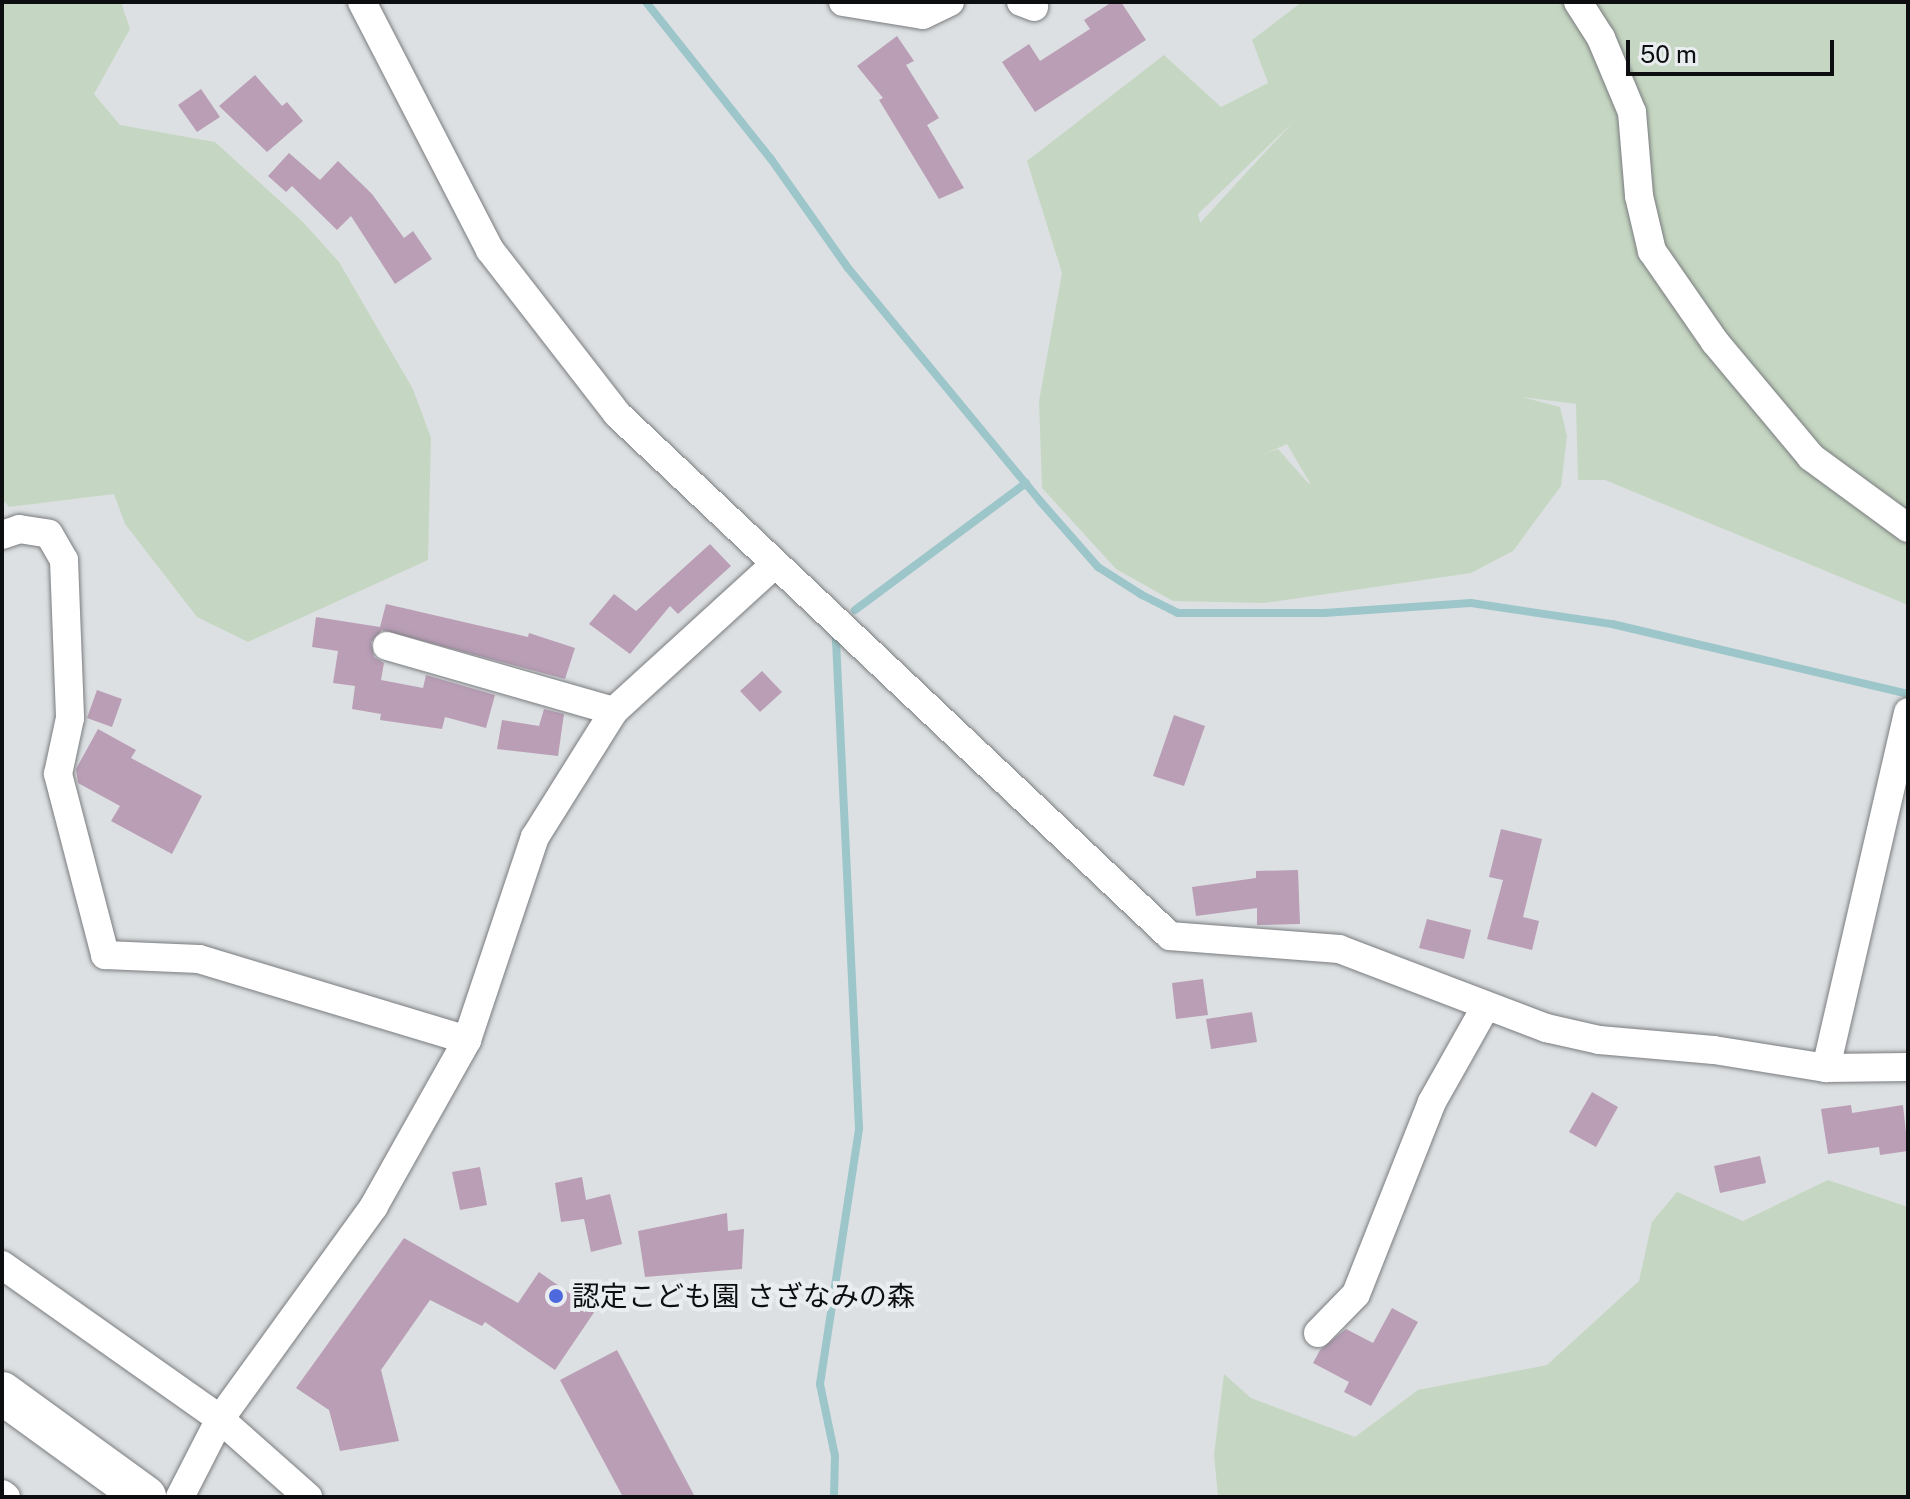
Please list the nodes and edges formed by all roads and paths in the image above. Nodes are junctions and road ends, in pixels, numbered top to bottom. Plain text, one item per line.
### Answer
1 (362, 2) edge
2 (843, 2) edge
3 (950, 2) edge
4 (1578, 2) edge
5 (1908, 528) edge
6 (2, 535) edge
7 (774, 565) junction
8 (387, 646) dead end
9 (614, 711) junction
10 (1908, 712) edge
11 (1486, 1006) junction
12 (467, 1040) junction
13 (1908, 1067) edge
14 (1826, 1068) junction
15 (2, 1265) edge
16 (1318, 1333) dead end
17 (2, 1393) edge
18 (214, 1429) junction
19 (145, 1497) edge
20 (180, 1497) edge
21 (308, 1497) edge

1 - 7 street
2 - 3 street
4 - 5 street
6 - 12 street
7 - 9 street
7 - 11 street
8 - 9 street
9 - 12 street
10 - 14 street
11 - 14 street
11 - 16 street
12 - 18 street
13 - 14 street
15 - 18 street
17 - 19 highway
18 - 20 street
18 - 21 street

